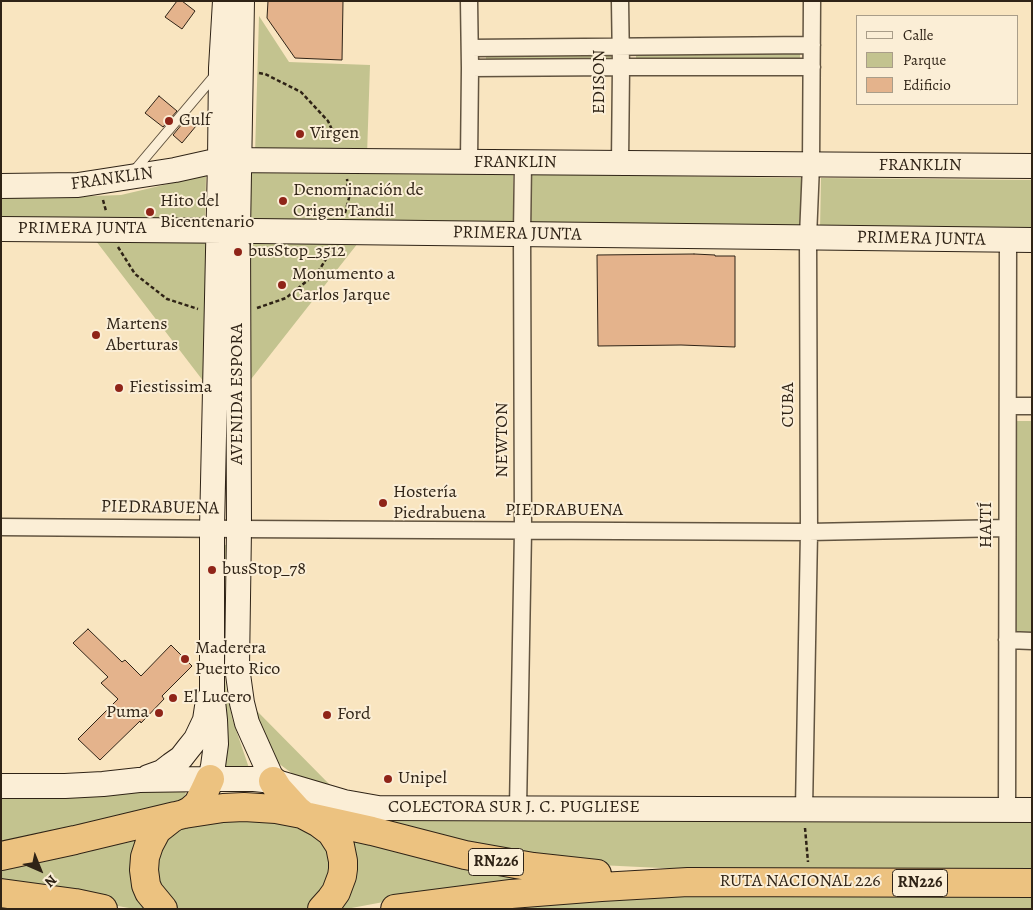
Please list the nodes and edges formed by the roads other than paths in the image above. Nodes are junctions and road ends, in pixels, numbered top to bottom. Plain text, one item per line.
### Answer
1 (224, 1) edge
2 (242, 1) edge
3 (469, 1) edge
4 (620, 1) edge
5 (812, 1) edge
6 (812, 45) junction
7 (620, 46) junction
8 (470, 48) junction
9 (621, 67) junction
10 (812, 67) junction
11 (221, 68) junction
12 (470, 68) junction
13 (229, 160) junction
14 (469, 162) junction
15 (523, 163) junction
16 (620, 163) junction
17 (811, 165) junction
18 (1032, 166) edge
19 (129, 177) junction
20 (1, 186) edge
21 (1, 229) edge
22 (228, 230) junction
23 (522, 234) junction
24 (808, 237) junction
25 (1008, 240) junction
26 (1032, 240) edge
27 (1008, 406) junction
28 (1032, 406) edge
29 (1, 526) edge
30 (212, 528) junction
31 (1007, 528) junction
32 (238, 529) junction
33 (523, 531) junction
34 (809, 532) junction
35 (1007, 640) junction
36 (1032, 641) edge
37 (211, 671) junction
38 (210, 778) junction
39 (139, 780) junction
40 (273, 780) junction
41 (1, 786) edge
42 (518, 808) junction
43 (804, 809) junction
44 (1007, 810) junction
45 (1032, 810) edge
46 (180, 815) junction
47 (306, 815) junction
48 (1, 856) edge
49 (688, 882) junction
50 (1032, 883) edge
51 (1, 893) edge
52 (103, 909) edge
53 (163, 909) edge
54 (322, 909) edge
55 (396, 909) edge

1 - 11 main road, AVENIDA ESPORA
2 - 13 main road, AVENIDA ESPORA
3 - 8 street
4 - 7 street, EDISON
5 - 6 street, CUBA
6 - 7 street
6 - 10 street, CUBA
7 - 8 street
7 - 9 street, EDISON
8 - 12 street
9 - 10 street
9 - 12 street
9 - 16 street, EDISON
10 - 17 street, CUBA
11 - 13 main road, AVENIDA ESPORA
11 - 19 lane
12 - 14 street
13 - 14 main road, FRANKLIN
13 - 19 main road, FRANKLIN
13 - 22 main road, AVENIDA ESPORA
14 - 15 main road, FRANKLIN
15 - 16 main road, FRANKLIN
15 - 23 street, NEWTON
16 - 17 main road, FRANKLIN
17 - 18 main road, FRANKLIN
17 - 24 street, CUBA
19 - 20 main road, FRANKLIN
21 - 22 main road, PRIMERA JUNTA
22 - 23 main road, PRIMERA JUNTA
22 - 30 main road, AVENIDA ESPORA
22 - 32 main road, AVENIDA ESPORA
23 - 24 main road, PRIMERA JUNTA
23 - 33 street, NEWTON
24 - 25 main road, PRIMERA JUNTA
24 - 34 street, CUBA
25 - 26 main road, PRIMERA JUNTA
25 - 27 street, HAITÍ
27 - 28 street
27 - 31 street, HAITÍ
29 - 30 street, PIEDRABUENA
30 - 32 street, PIEDRABUENA
30 - 37 main road, AVENIDA ESPORA
31 - 34 street, PIEDRABUENA
31 - 35 street, HAITÍ
32 - 33 street, PIEDRABUENA
32 - 40 main road, AVENIDA ESPORA
33 - 34 street, PIEDRABUENA
33 - 42 street, NEWTON
34 - 43 street, CUBA
35 - 36 street
35 - 44 street, HAITÍ
37 - 38 main road, AVENIDA ESPORA
37 - 39 main road
38 - 39 main road, COLECTORA SUR J. C. PUGLIESE
38 - 40 main road, COLECTORA SUR J. C. PUGLIESE
38 - 46 highway
39 - 41 main road, COLECTORA SUR J. C. PUGLIESE
40 - 42 main road, COLECTORA SUR J. C. PUGLIESE
40 - 47 highway
42 - 43 main road, COLECTORA SUR J. C. PUGLIESE
43 - 44 main road, COLECTORA SUR J. C. PUGLIESE
44 - 45 main road, COLECTORA SUR J. C. PUGLIESE
46 - 47 highway, RUTA NACIONAL 226 / RN226
46 - 48 highway, RUTA NACIONAL 226 / RN226
46 - 53 highway, RUTA NACIONAL 226 / RN226
47 - 49 highway, RUTA NACIONAL 226 / RN226
47 - 54 highway, RUTA NACIONAL 226 / RN226
49 - 50 highway, RUTA NACIONAL 226 / RN226
49 - 55 highway, RUTA NACIONAL 226 / RN226
51 - 52 highway

